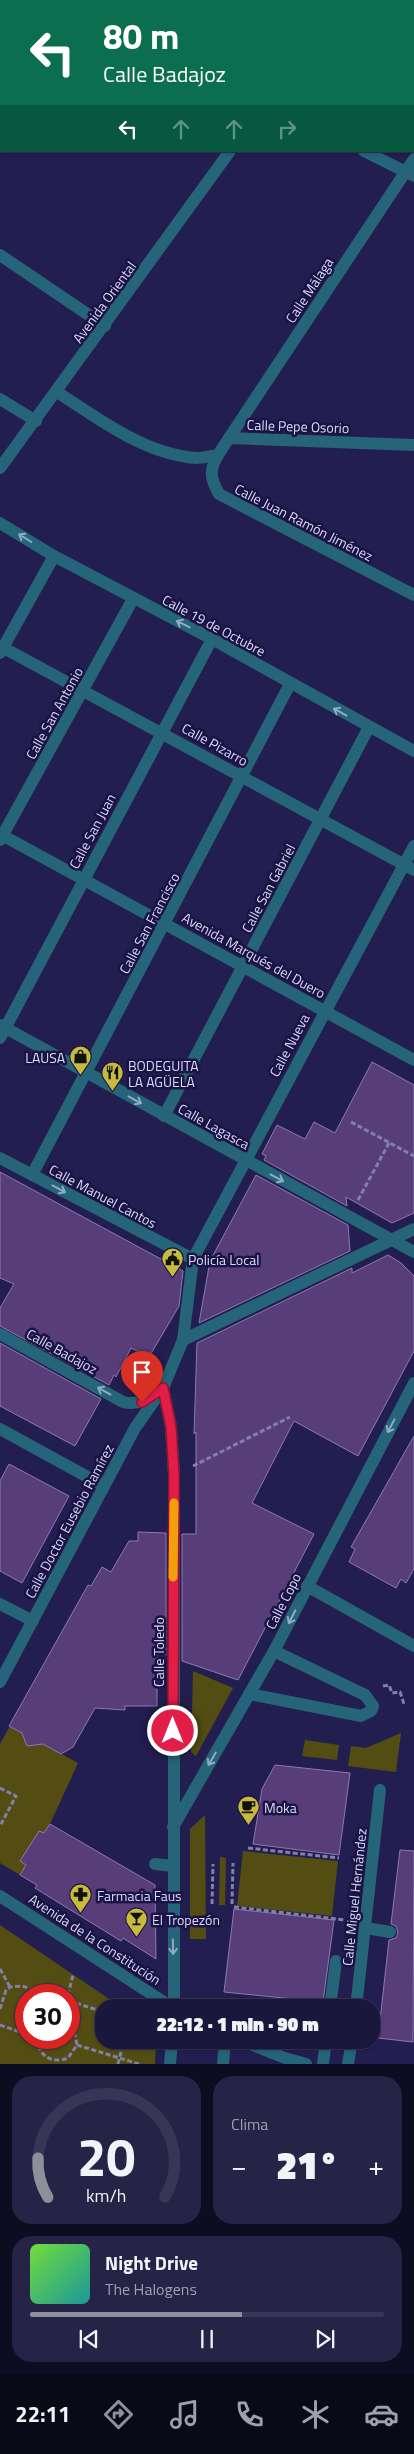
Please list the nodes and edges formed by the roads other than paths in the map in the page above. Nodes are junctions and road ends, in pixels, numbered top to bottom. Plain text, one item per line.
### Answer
1 (229, 152) edge
2 (366, 152) edge
3 (414, 159) edge
4 (409, 174) edge
5 (0, 254) edge
6 (105, 326) junction
7 (57, 392) junction
8 (0, 399) edge
9 (36, 421) junction
10 (229, 438) junction
11 (414, 445) edge
12 (218, 454) junction
13 (0, 468) edge
14 (0, 523) edge
15 (54, 556) junction
16 (414, 595) edge
17 (133, 599) junction
18 (212, 639) junction
19 (1, 649) edge
20 (290, 684) junction
21 (84, 690) junction
22 (369, 727) junction
23 (162, 732) junction
24 (414, 751) edge
25 (242, 776) junction
26 (321, 819) junction
27 (1, 836) edge
28 (414, 846) edge
29 (409, 867) edge
30 (84, 879) junction
31 (166, 924) junction
32 (243, 966) junction
33 (324, 1011) junction
34 (2, 1031) edge
35 (414, 1060) edge
36 (87, 1073) junction
37 (164, 1116) junction
38 (0, 1158) edge
39 (245, 1160) junction
40 (32, 1175) junction
41 (414, 1229) edge
42 (393, 1239) junction
43 (414, 1252) edge
44 (193, 1260) junction
45 (0, 1334) edge
46 (183, 1340) junction
47 (414, 1383) edge
48 (163, 1388) junction
49 (0, 1429) edge
50 (104, 1486) junction
51 (307, 1586) junction
52 (0, 1604) edge
53 (33, 1621) junction
54 (413, 1644) edge
55 (274, 1651) junction
56 (0, 1682) edge
57 (249, 1694) junction
58 (380, 1790) dead end
59 (173, 1828) junction
60 (155, 1864) dead end
61 (173, 1866) junction
62 (0, 1896) edge
63 (366, 1928) junction
64 (390, 1932) dead end
65 (336, 1961) dead end
66 (159, 1999) edge
67 (173, 1999) edge
68 (331, 1999) edge
69 (357, 1999) edge
70 (171, 2049) edge
71 (224, 2049) edge
72 (262, 2049) edge
73 (325, 2049) edge
74 (350, 2049) edge
75 (170, 2064) edge
76 (223, 2064) edge
77 (306, 2064) edge
78 (323, 2064) edge
79 (348, 2064) edge

1 - 6 street, Avenida Oriental
2 - 4 street
3 - 4 street, Calle Málaga
4 - 10 street, Calle Málaga
5 - 6 street
6 - 7 street, Avenida Oriental
7 - 9 street, Avenida Oriental
7 - 12 street
8 - 9 street
9 - 13 street, Avenida Oriental
10 - 11 street, Calle Pepe Osorio
10 - 12 street, Calle Pepe Osorio
12 - 16 street, Calle Juan Ramón Jiménez
15 -> 14 street, Calle 19 de Octubre
15 - 17 street, Calle 19 de Octubre
15 - 19 street
18 -> 17 street, Calle 19 de Octubre
17 - 21 street, Calle San Antonio
18 - 20 street, Calle 19 de Octubre
18 - 23 street, Calle San Juan
19 - 21 street, Calle Pizarro
22 -> 20 street, Calle 19 de Octubre
20 - 25 street, Calle San Francisco
21 - 23 street, Calle Pizarro
21 - 27 street, Calle San Antonio
22 - 24 street, Calle 19 de Octubre
22 - 26 street, Calle San Gabriel
23 - 25 street, Calle Pizarro
23 - 30 street, Calle San Juan
25 - 26 street, Calle Pizarro
25 - 31 street, Calle San Francisco
26 - 29 street, Calle Pizarro
26 - 32 street, Calle San Gabriel
27 - 30 street, Avenida Marqués del Duero
28 - 29 street, Calle Nueva
29 - 33 street, Calle Nueva
30 - 31 street, Avenida Marqués del Duero
30 - 34 street, Calle San Juan
31 - 32 street, Avenida Marqués del Duero
31 - 36 street, Calle San Francisco
32 - 33 street, Avenida Marqués del Duero
32 - 37 street, Calle San Gabriel
33 - 35 street, Avenida Marqués del Duero
33 - 39 street, Calle Nueva
34 - 36 street, Calle Lagasca
36 -> 37 street, Calle Lagasca
36 - 40 street, Calle San Francisco
37 - 39 street, Calle Lagasca
38 - 40 street, Calle Manuel Cantos
39 -> 42 street, Calle Lagasca
39 - 44 street, Calle Nueva
40 -> 44 street, Calle Manuel Cantos
41 - 42 street
42 - 43 street, Calle Lagasca
42 - 46 street
44 - 46 street, Calle Doctor Eusebio Ramírez
48 -> 45 street, Calle Badajoz
46 - 48 street, Calle Doctor Eusebio Ramírez
47 -> 51 street, Calle Copo
48 - 50 street, Calle Doctor Eusebio Ramírez
48 - 59 street, Calle Toledo
49 - 50 street
50 - 53 street, Calle Doctor Eusebio Ramírez
51 - 54 street
51 -> 55 street, Calle Copo
52 - 53 street
53 - 56 street, Calle Doctor Eusebio Ramírez
55 - 57 street, Calle Copo
55 - 57 street
57 -> 59 street, Calle Copo
58 - 63 street, Calle Miguel Hernández
59 - 61 street, Calle Toledo
60 - 61 street
61 -> 67 street, Calle Toledo
62 - 66 street, Avenida de la Constitución
63 - 64 street
63 - 69 street, Calle Miguel Hernández
65 - 68 street
70 - 75 street
71 - 76 street
72 - 77 street
73 - 78 street
74 - 79 street

